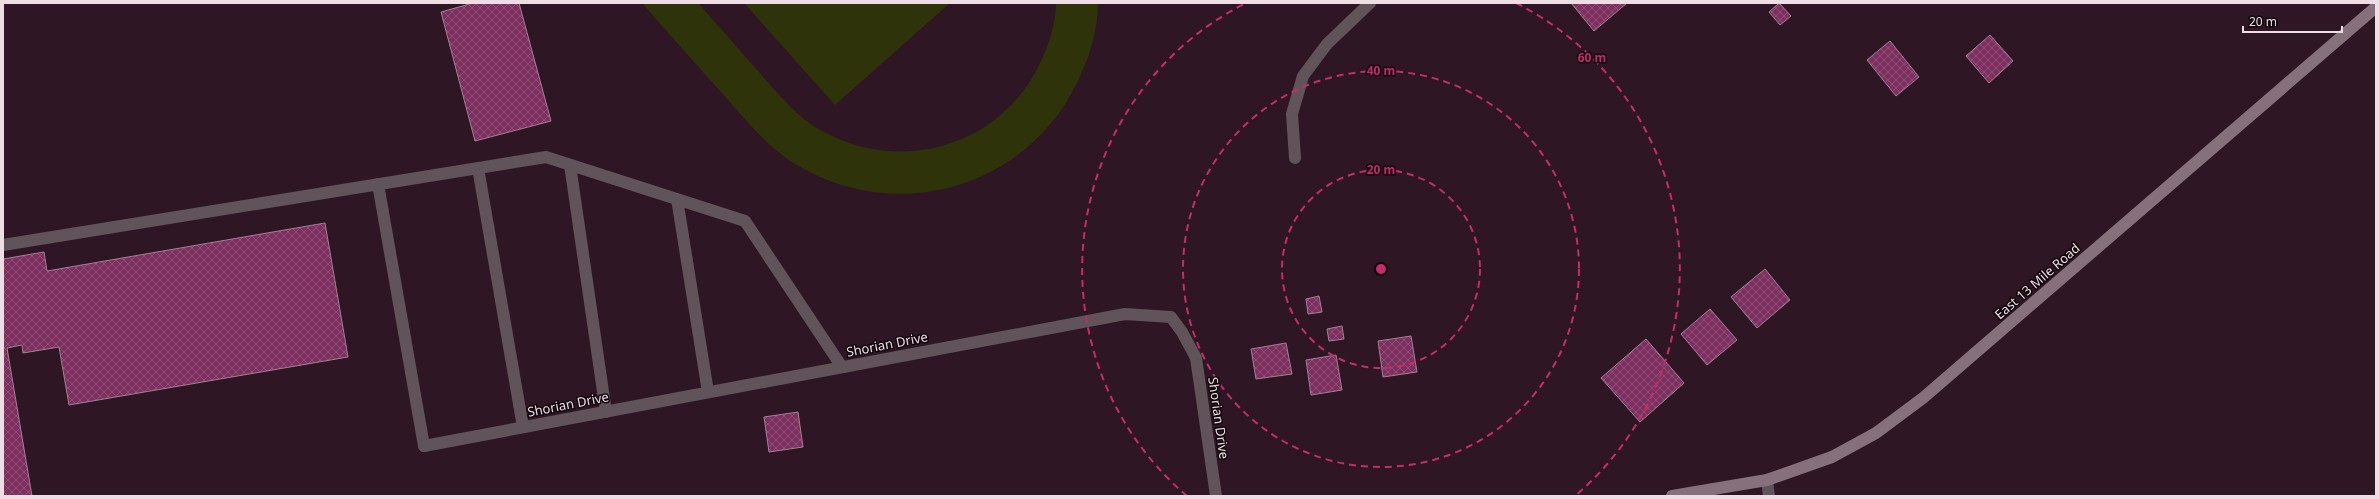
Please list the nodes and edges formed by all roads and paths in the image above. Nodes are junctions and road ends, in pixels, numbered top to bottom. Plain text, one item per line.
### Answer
1 (1370, 3) edge
2 (2376, 7) edge
3 (1295, 158) dead end
4 (570, 165) junction
5 (478, 168) junction
6 (378, 184) junction
7 (677, 200) junction
8 (3, 245) edge
9 (842, 367) junction
10 (708, 392) junction
11 (606, 412) junction
12 (523, 427) junction
13 (1767, 480) junction
14 (1216, 496) edge
15 (1672, 496) edge
16 (1769, 496) edge

1 - 3 street
2 - 13 main road, East 13 Mile Road
4 - 5 street
4 - 7 street
4 - 11 street
5 - 6 street
5 - 12 street
6 - 8 street
6 - 12 street, Shorian Drive
7 - 9 street
7 - 10 street
9 - 10 street, Shorian Drive
9 - 14 street, Shorian Drive
10 - 11 street, Shorian Drive
11 - 12 street, Shorian Drive
13 - 15 main road, East 13 Mile Road
13 - 16 street

